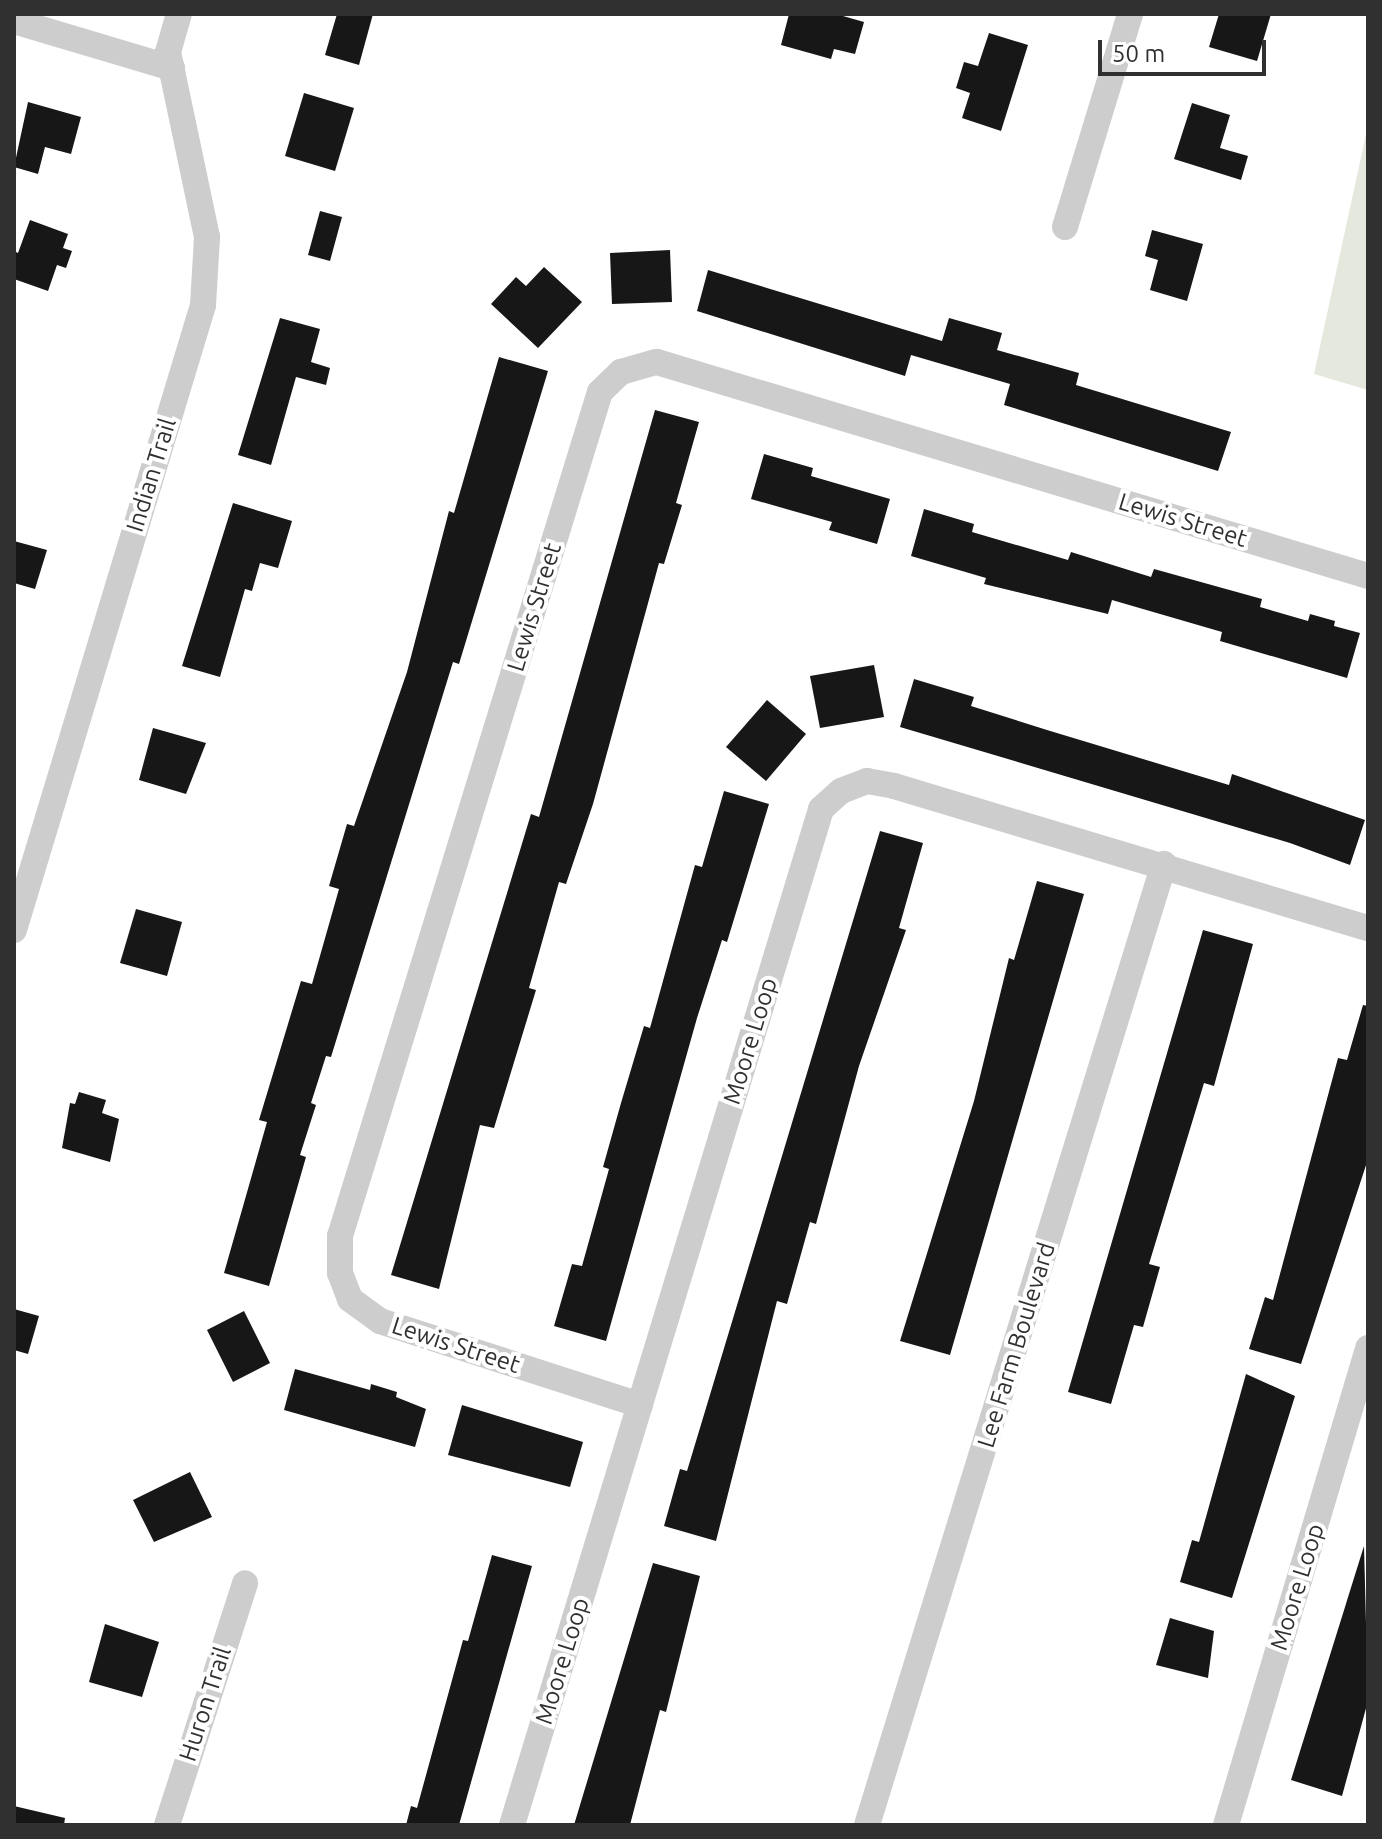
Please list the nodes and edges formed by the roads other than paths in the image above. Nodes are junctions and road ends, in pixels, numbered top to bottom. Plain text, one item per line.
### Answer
1 (179, 14) edge
2 (1130, 14) edge
3 (14, 21) edge
4 (172, 68) junction
5 (1065, 227) dead end
6 (1368, 576) edge
7 (1164, 864) junction
8 (1368, 928) edge
9 (14, 930) edge
10 (1368, 1348) edge
11 (640, 1405) junction
12 (245, 1583) dead end
13 (167, 1825) edge
14 (512, 1825) edge
15 (867, 1825) edge
16 (1226, 1825) edge

1 - 4 street, Indian Trail
2 - 5 street
3 - 4 street
4 - 9 street, Indian Trail
6 - 11 street, Lewis Street
7 - 8 street, Moore Loop
7 - 11 street, Moore Loop
7 - 15 street, Lee Farm Boulevard
10 - 16 street, Moore Loop
11 - 14 street, Moore Loop
12 - 13 street, Huron Trail

